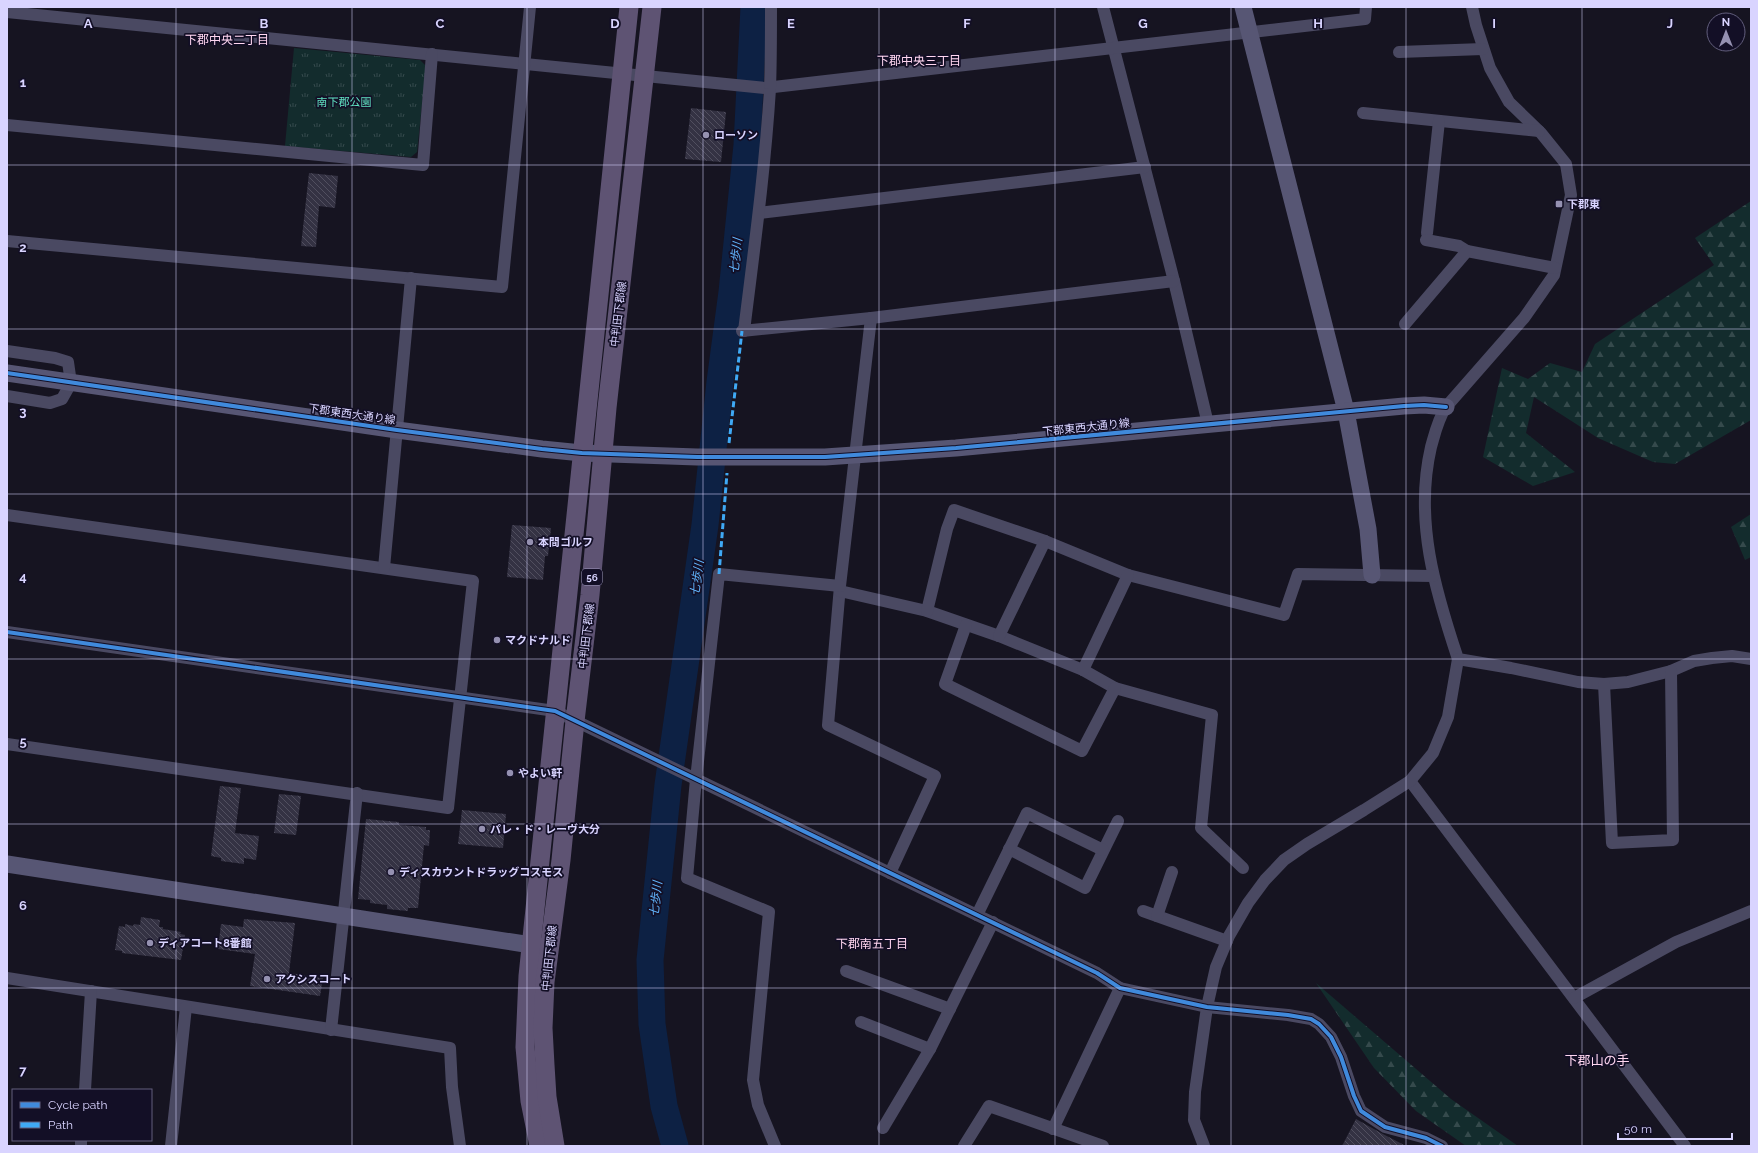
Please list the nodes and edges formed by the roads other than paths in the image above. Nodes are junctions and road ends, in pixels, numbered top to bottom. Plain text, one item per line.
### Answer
1 (530, 7) edge
2 (629, 7) edge
3 (652, 7) edge
4 (771, 7) edge
5 (1103, 7) edge
6 (1243, 7) edge
7 (1366, 7) edge
8 (1472, 7) edge
9 (7, 12) edge
10 (1249, 32) junction
11 (1113, 48) junction
12 (1483, 49) junction
13 (1399, 52) dead end
14 (432, 54) junction
15 (525, 63) junction
16 (622, 72) junction
17 (645, 75) junction
18 (768, 88) junction
19 (1363, 113) dead end
20 (1439, 121) junction
21 (7, 125) edge
22 (1538, 131) junction
23 (1145, 168) junction
24 (759, 213) junction
25 (7, 240) edge
26 (1467, 251) junction
27 (1555, 268) junction
28 (410, 278) junction
29 (1174, 281) junction
30 (870, 318) junction
31 (1405, 324) dead end
32 (7, 351) edge
33 (7, 373) edge
34 (71, 383) junction
35 (7, 396) edge
36 (1446, 407) junction
37 (1346, 411) junction
38 (1208, 424) junction
39 (396, 430) junction
40 (582, 454) junction
41 (602, 454) junction
42 (856, 455) junction
43 (7, 515) edge
44 (1045, 541) junction
45 (384, 568) junction
46 (1128, 575) junction
47 (1372, 575) junction
48 (1433, 576) junction
49 (840, 589) junction
50 (927, 611) junction
51 (966, 625) junction
52 (7, 632) edge
53 (999, 636) junction
54 (1458, 658) junction
55 (1751, 659) edge
56 (1083, 670) junction
57 (1671, 671) junction
58 (1604, 684) junction
59 (1115, 688) junction
60 (460, 697) junction
61 (555, 711) junction
62 (575, 721) junction
63 (7, 744) edge
64 (693, 777) junction
65 (1410, 781) junction
66 (357, 794) junction
67 (1118, 821) dead end
68 (1009, 850) junction
69 (1103, 850) junction
70 (7, 864) edge
71 (1243, 868) dead end
72 (1172, 872) dead end
73 (890, 873) junction
74 (1142, 911) dead end
75 (1751, 911) edge
76 (977, 915) junction
77 (343, 916) junction
78 (1157, 916) junction
79 (993, 922) junction
80 (1227, 941) junction
81 (530, 945) junction
82 (549, 948) junction
83 (846, 970) dead end
84 (7, 978) edge
85 (1120, 988) junction
86 (91, 992) junction
87 (1574, 998) junction
88 (186, 1007) junction
89 (1207, 1007) junction
90 (950, 1009) junction
91 (861, 1022) dead end
92 (331, 1030) junction
93 (930, 1050) junction
94 (85, 1089) edge
95 (883, 1128) dead end
96 (1053, 1129) junction
97 (171, 1146) edge
98 (460, 1146) edge
99 (539, 1146) edge
100 (555, 1146) edge
101 (775, 1146) edge
102 (964, 1146) edge
103 (1103, 1146) edge
104 (1204, 1146) edge
105 (1442, 1146) edge
106 (1685, 1146) edge

1 - 15 street
2 - 16 main road, 中判田下郡線 / 56
3 - 17 main road, 中判田下郡線 / 56
4 - 18 street
5 - 11 street
6 - 10 street
7 - 10 street
8 - 12 street
9 - 14 street
10 - 11 street
10 - 37 street
11 - 18 street
11 - 23 street
12 - 13 street
12 - 22 street
14 - 15 street
14 - 21 street
15 - 16 street
15 - 28 street
16 - 17 street
16 - 40 main road, 中判田下郡線 / 56
17 - 18 street
17 - 41 main road, 中判田下郡線 / 56
18 - 24 street
19 - 20 street
20 - 22 street
20 - 26 street
22 - 27 street
23 - 24 street
23 - 29 street
24 - 30 street
25 - 28 street
26 - 27 street
26 - 31 street
27 - 36 street
28 - 39 street
29 - 30 street
29 - 38 street
30 - 42 street
32 - 34 street
33 - 34 street, 下郡東西大通り線
34 - 35 street
34 - 39 street, 下郡東西大通り線
36 - 37 street, 下郡東西大通り線
36 - 48 street
37 - 38 street, 下郡東西大通り線
37 - 47 street
38 - 42 street, 下郡東西大通り線
39 - 40 street, 下郡東西大通り線
39 - 45 street
40 - 41 street, 下郡東西大通り線
40 - 61 main road, 中判田下郡線 / 56
41 - 42 street, 下郡東西大通り線
41 - 62 main road, 中判田下郡線 / 56
42 - 49 street
43 - 45 street
44 - 46 street
44 - 50 street
44 - 53 street
45 - 60 street
46 - 47 street
46 - 56 street
47 - 48 street
48 - 54 street
49 - 50 street
49 - 64 street
49 - 73 street
50 - 51 street
51 - 53 street
51 - 59 street
52 - 60 street
53 - 56 street
54 - 58 street
54 - 65 street
55 - 57 street
56 - 59 street
57 - 58 street
57 - 58 street
59 - 71 street
60 - 61 street
60 - 66 street
61 - 62 street
61 - 81 main road, 中判田下郡線 / 56
62 - 64 street
62 - 82 main road, 中判田下郡線 / 56
63 - 66 street
64 - 73 street
64 - 101 street
65 - 80 street
65 - 87 street
66 - 77 street
67 - 69 street
68 - 69 street
68 - 69 street
68 - 76 street
70 - 77 street
72 - 78 street
73 - 76 street
74 - 78 street
75 - 87 street
76 - 79 street
77 - 81 street
77 - 92 street
78 - 80 street
79 - 85 street
79 - 90 street
80 - 89 street
81 - 82 street
81 - 99 main road, 中判田下郡線 / 56
82 - 100 main road, 中判田下郡線 / 56
83 - 90 street
84 - 86 street
85 - 89 street
85 - 96 street
86 - 88 street
86 - 94 street
87 - 106 street
88 - 92 street
88 - 97 street
89 - 104 street
89 - 105 street
90 - 93 street
91 - 93 street
92 - 98 street
93 - 95 street
96 - 102 street
96 - 103 street

